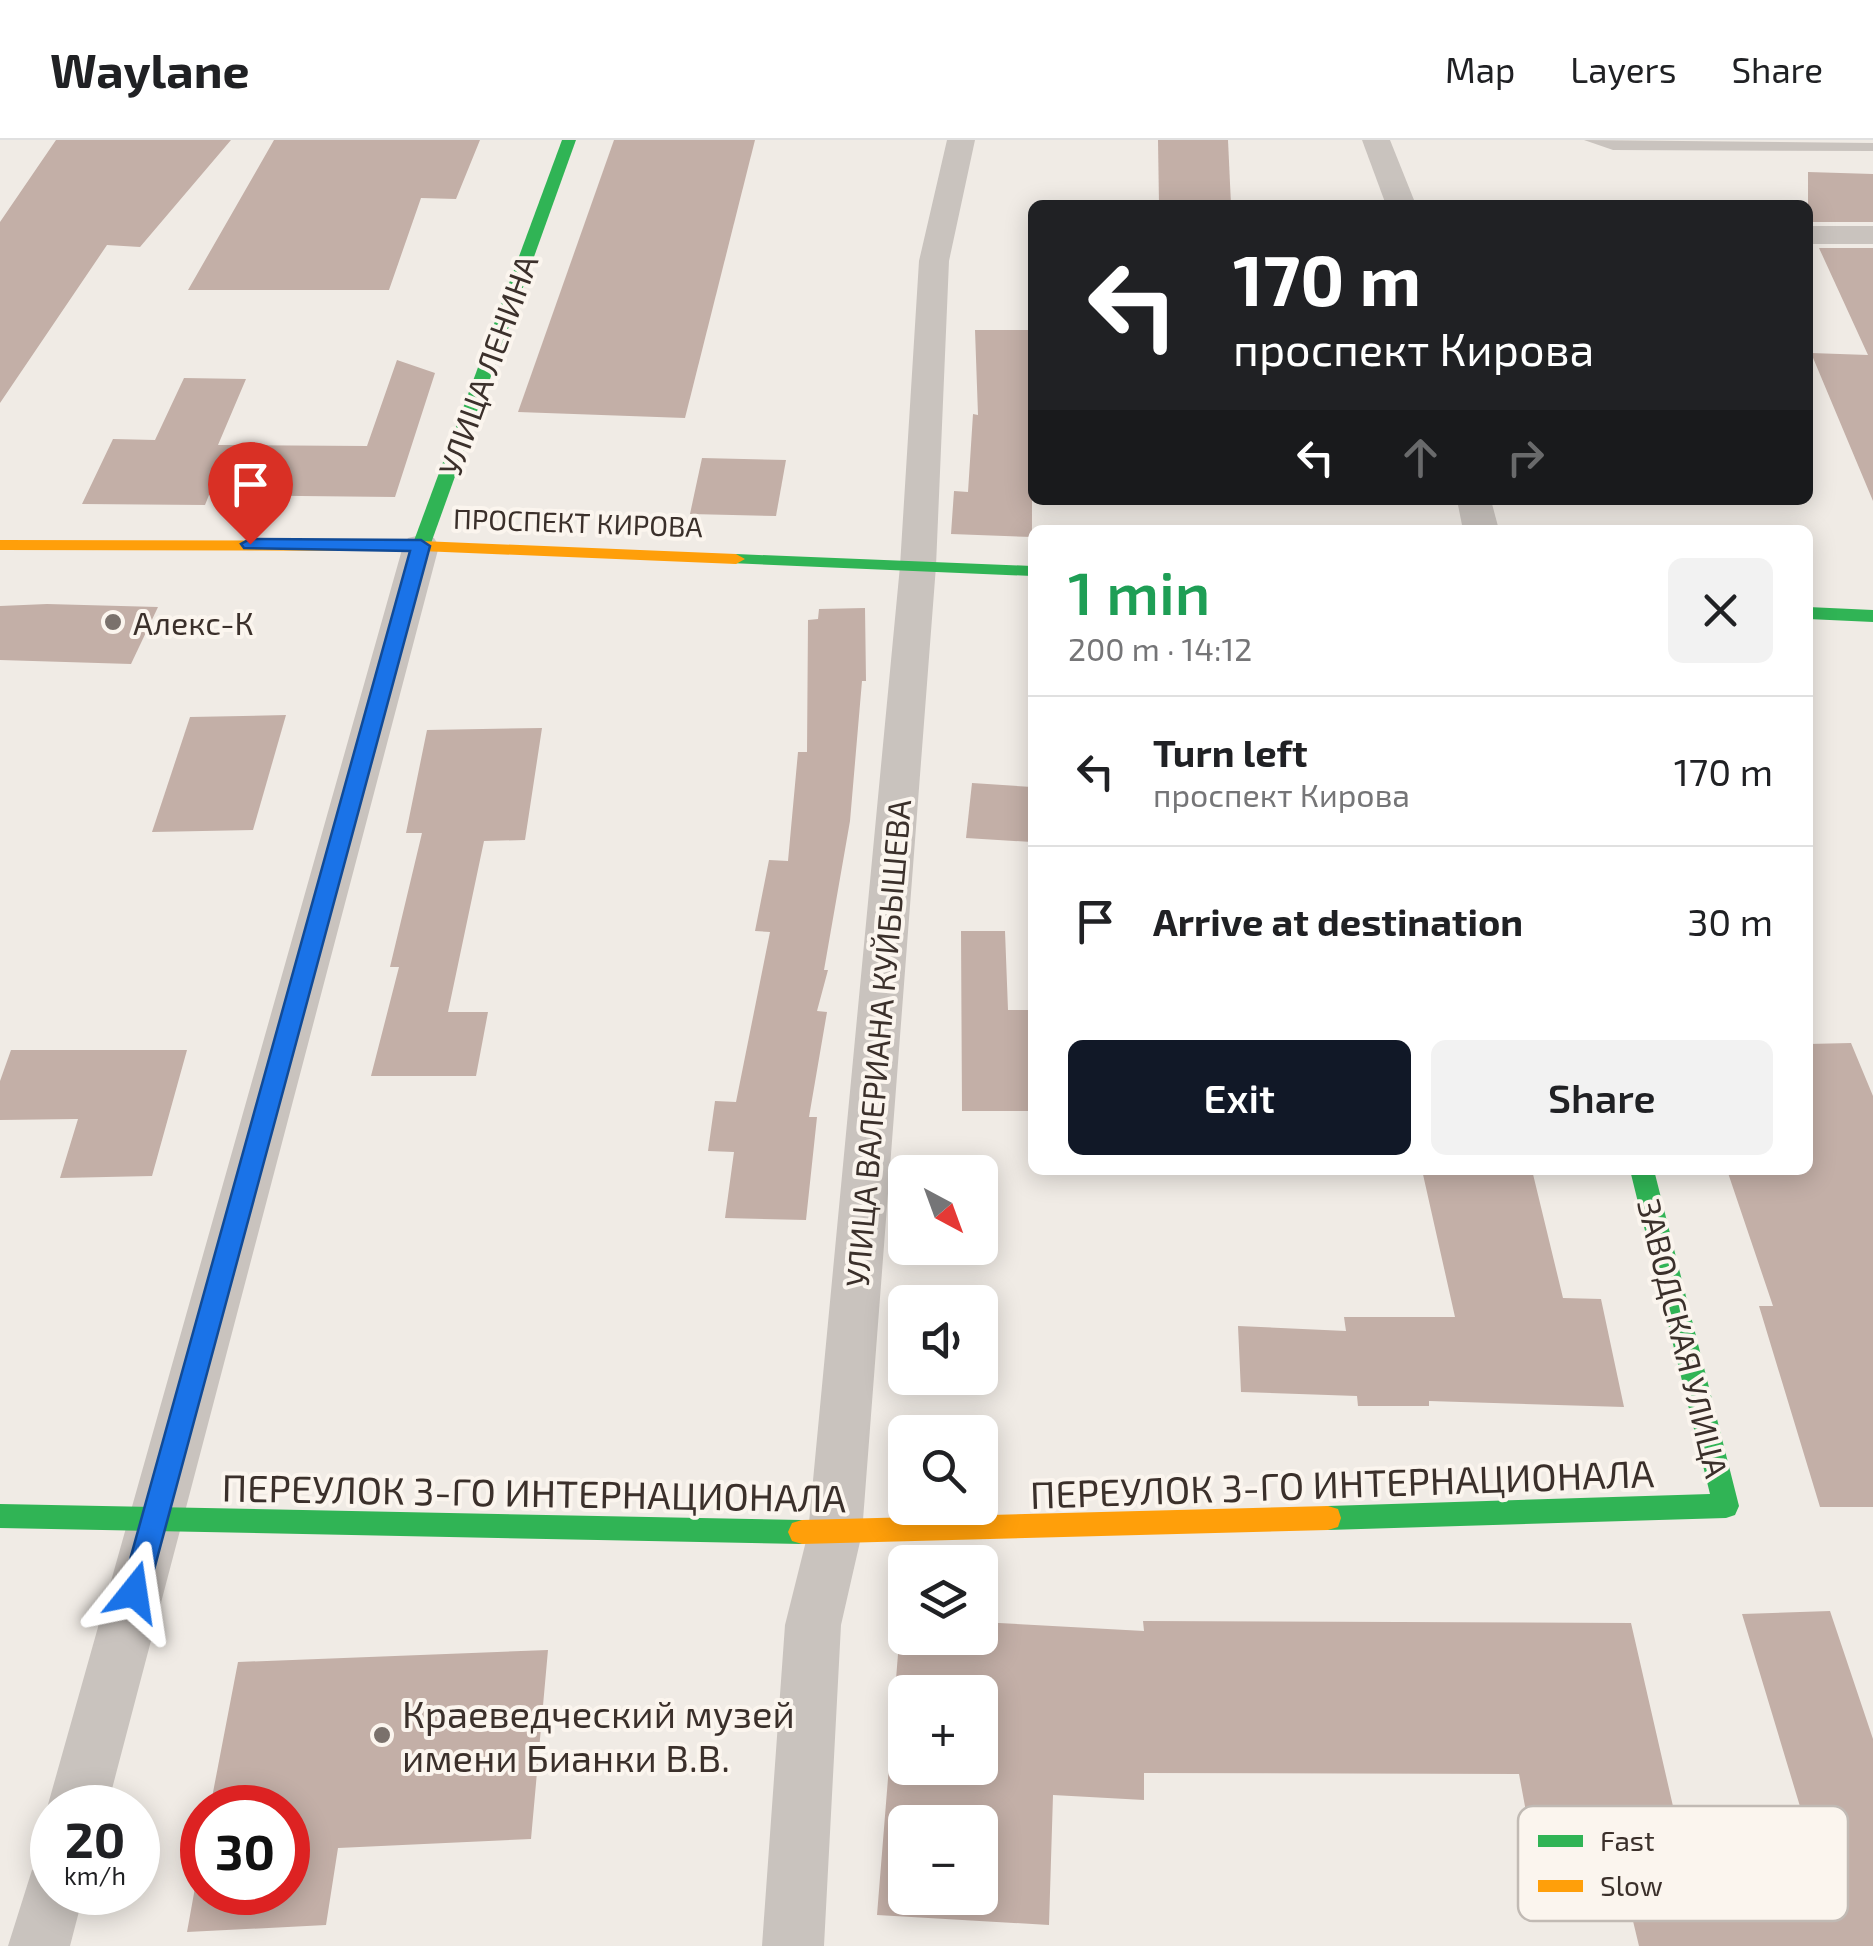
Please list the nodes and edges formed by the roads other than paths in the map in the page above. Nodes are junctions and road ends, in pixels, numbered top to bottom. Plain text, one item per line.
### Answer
1 (568, 140) edge
2 (961, 140) edge
3 (1376, 140) edge
4 (1591, 140) edge
5 (1812, 143) edge
6 (1873, 147) edge
7 (1399, 200) edge
8 (1813, 234) edge
9 (1873, 235) edge
10 (0, 546) edge
11 (421, 546) junction
12 (918, 566) junction
13 (1028, 571) edge
14 (1813, 613) edge
15 (1873, 616) edge
16 (1643, 1175) edge
17 (1726, 1506) joint
18 (0, 1516) edge
19 (154, 1521) junction
20 (835, 1534) junction
21 (83, 1785) edge
22 (48, 1915) edge
23 (40, 1946) edge
24 (793, 1946) edge

1 - 11 street, УЛИЦА ЛЕНИНА
2 - 12 street, УЛИЦА ВАЛЕРИАНА КУЙБЫШЕВА
3 - 7 street
4 - 5 lane
5 - 6 lane
8 - 9 street
10 - 11 street, ПРОСПЕКТ КИРОВА
11 - 12 street, ПРОСПЕКТ КИРОВА
11 - 19 street, УЛИЦА ЛЕНИНА
12 - 13 street, ПРОСПЕКТ КИРОВА
12 - 20 street, УЛИЦА ВАЛЕРИАНА КУЙБЫШЕВА
14 - 15 street
16 - 17 street, ЗАВОДСКАЯ УЛИЦА
17 - 20 street, ПЕРЕУЛОК 3-ГО ИНТЕРНАЦИОНАЛА
18 - 19 street, ПЕРЕУЛОК 3-ГО ИНТЕРНАЦИОНАЛА
19 - 20 street, ПЕРЕУЛОК 3-ГО ИНТЕРНАЦИОНАЛА
19 - 21 street, УЛИЦА ЛЕНИНА
20 - 24 street, УЛИЦА ВАЛЕРИАНА КУЙБЫШЕВА
22 - 23 street

